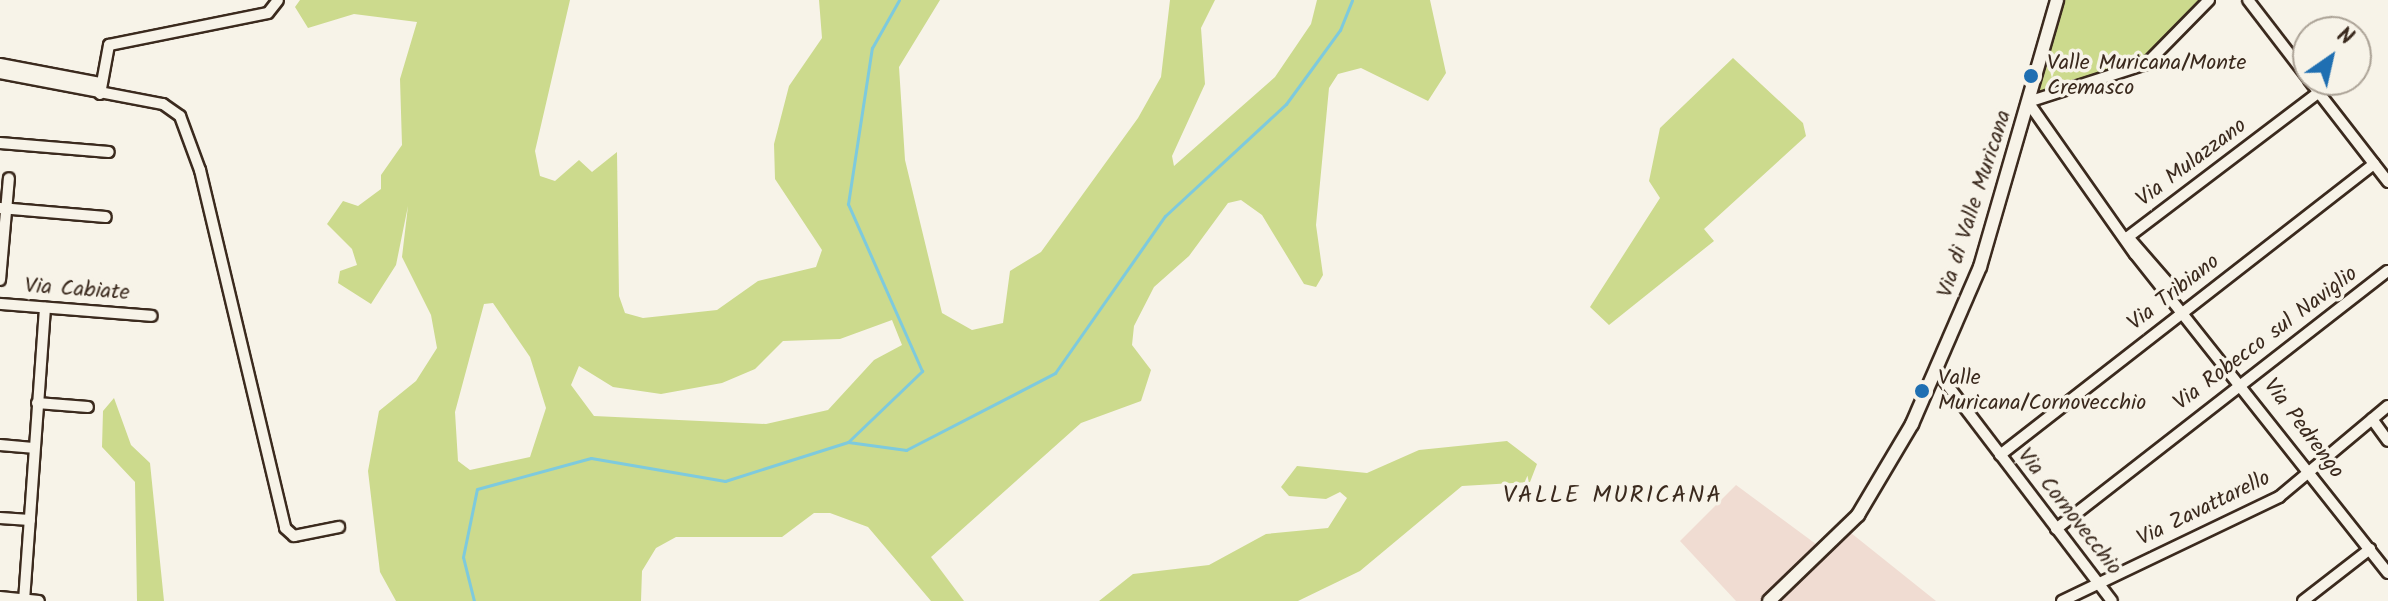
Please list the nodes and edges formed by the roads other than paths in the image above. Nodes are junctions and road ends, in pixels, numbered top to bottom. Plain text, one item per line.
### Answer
1 (278, 0) edge
2 (2057, 0) edge
3 (2209, 0) edge
4 (2248, 0) edge
5 (2292, 57) edge
6 (0, 64) edge
7 (0, 73) edge
8 (101, 88) junction
9 (2314, 96) edge
10 (2322, 96) edge
11 (2028, 102) junction
12 (0, 143) edge
13 (109, 152) dead end
14 (2374, 164) junction
15 (9, 178) dead end
16 (2388, 182) edge
17 (4, 208) edge
18 (106, 217) dead end
19 (2128, 237) junction
20 (2388, 271) edge
21 (0, 280) edge
22 (0, 304) edge
23 (45, 308) junction
24 (2185, 310) junction
25 (152, 316) dead end
26 (1936, 370) junction
27 (2242, 382) junction
28 (37, 403) junction
29 (2388, 406) edge
30 (88, 407) dead end
31 (2372, 419) junction
32 (2388, 441) edge
33 (0, 445) edge
34 (33, 448) junction
35 (2000, 455) junction
36 (2311, 472) junction
37 (0, 518) edge
38 (30, 520) junction
39 (339, 527) dead end
40 (2056, 529) junction
41 (2370, 549) junction
42 (2388, 573) edge
43 (2099, 584) junction
44 (0, 597) edge
45 (24, 600) edge
46 (39, 601) edge
47 (1769, 601) edge
48 (2062, 601) edge
49 (2112, 601) edge
50 (2303, 601) edge

1 - 8 street
2 - 11 street, Via di Valle Muricana
3 - 11 street
4 - 5 street
6 - 8 street
7 - 8 street
8 - 39 street
9 - 19 street, Via Mulazzano
10 - 14 street
11 - 19 street, Via Pedrengo
11 - 26 street, Via di Valle Muricana
12 - 13 street
14 - 16 street
14 - 24 street, Via Tribiano
15 - 17 street
17 - 18 street
17 - 21 street
19 - 24 street, Via Pedrengo
20 - 27 street, Via Robecco sul Naviglio
22 - 23 street, Via Cabiate
23 - 25 street, Via Cabiate
23 - 28 street
24 - 27 street, Via Pedrengo
24 - 35 street, Via Tribiano
26 - 35 street, Via Cornovecchio
26 - 47 street, Via di Valle Muricana
27 - 36 street, Via Pedrengo
27 - 40 street, Via Robecco sul Naviglio
28 - 30 street
28 - 34 street
29 - 31 street, Via Zavattarello
31 - 32 street
31 - 36 street, Via Zavattarello
33 - 34 street
34 - 38 street
35 - 40 street, Via Cornovecchio
36 - 41 street, Via Pedrengo
36 - 43 street, Via Zavattarello
37 - 38 street
38 - 45 street
40 - 43 street, Via Cornovecchio
41 - 42 street, Via Pedrengo
41 - 50 street
43 - 48 street, Via Zavattarello
43 - 49 street, Via Cornovecchio
44 - 45 street
45 - 46 street

